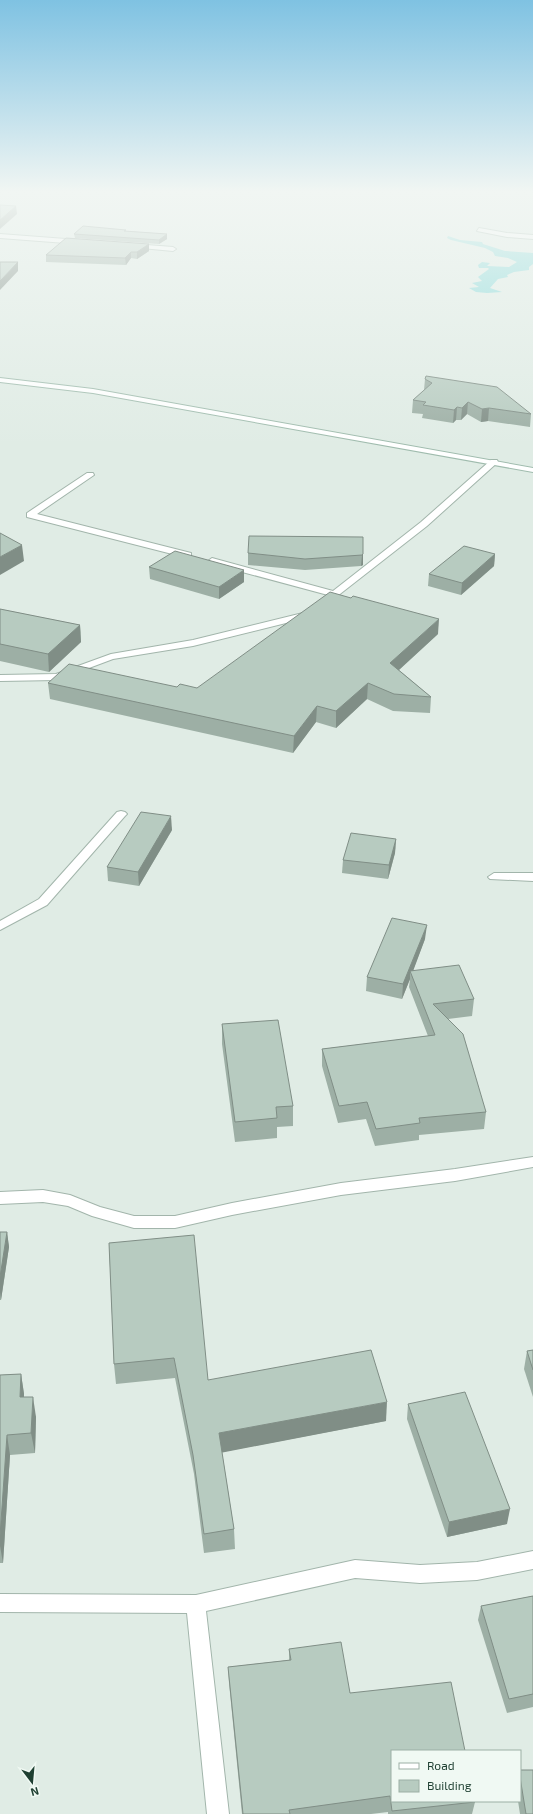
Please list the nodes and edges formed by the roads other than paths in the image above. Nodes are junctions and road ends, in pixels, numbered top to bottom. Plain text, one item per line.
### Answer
1 (0, 380) edge
2 (494, 462) junction
3 (533, 470) edge
4 (90, 475) dead end
5 (334, 594) junction
6 (313, 611) junction
7 (289, 629) edge
8 (0, 678) edge
9 (120, 814) dead end
10 (494, 877) dead end
11 (533, 877) edge
12 (0, 926) edge
13 (533, 1162) edge
14 (0, 1198) edge
15 (533, 1560) edge
16 (0, 1603) edge
17 (196, 1604) junction
18 (218, 1814) edge

1 - 2 street
2 - 3 street
2 - 5 street
4 - 5 street
5 - 6 street
6 - 7 street
6 - 8 street
9 - 12 street
10 - 11 street
13 - 14 street
15 - 17 street
16 - 17 street
17 - 18 street

